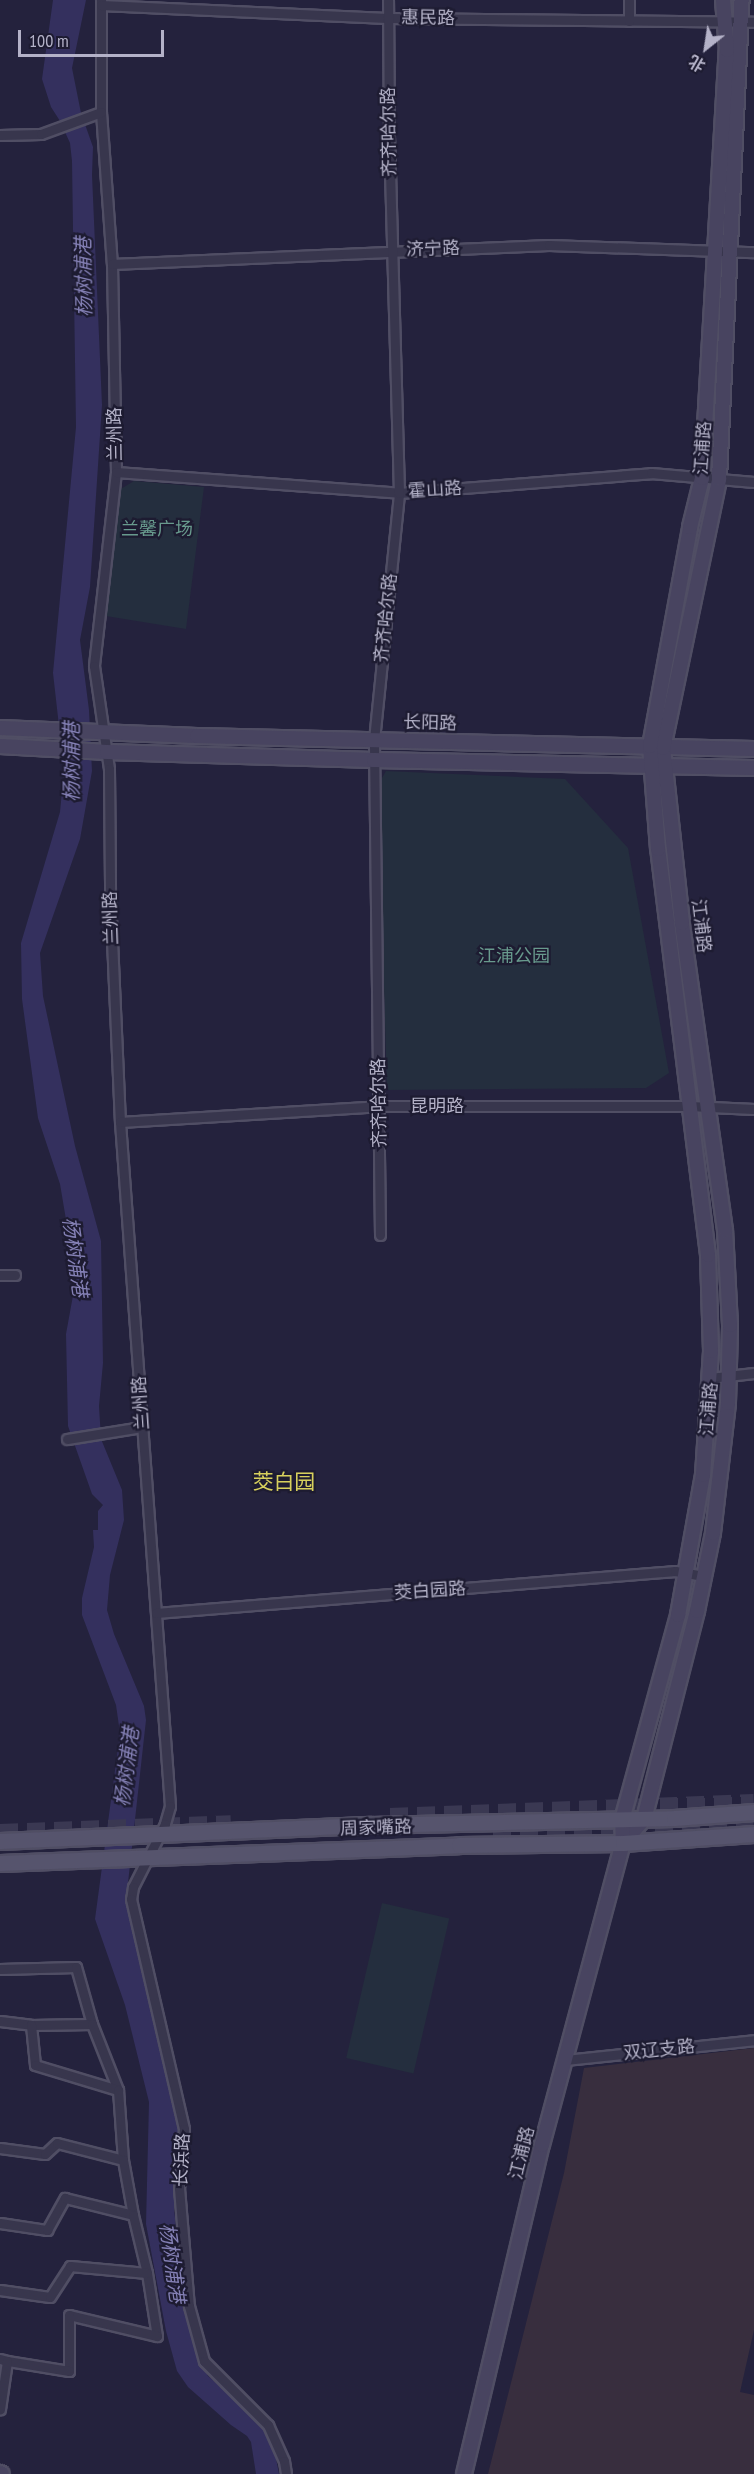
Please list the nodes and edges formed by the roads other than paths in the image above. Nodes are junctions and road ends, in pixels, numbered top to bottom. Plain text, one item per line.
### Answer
1 (388, 0) edge
2 (629, 0) edge
3 (723, 0) edge
4 (742, 0) edge
5 (101, 2) edge
6 (387, 18) junction
7 (723, 20) junction
8 (629, 21) junction
9 (747, 21) edge
10 (101, 112) junction
11 (0, 135) edge
12 (393, 250) junction
13 (722, 250) junction
14 (754, 252) edge
15 (112, 264) junction
16 (116, 472) junction
17 (702, 478) junction
18 (719, 479) junction
19 (754, 482) edge
20 (399, 493) junction
21 (0, 728) edge
22 (105, 733) junction
23 (374, 740) junction
24 (0, 746) edge
25 (657, 747) junction
26 (754, 749) edge
27 (107, 752) junction
28 (374, 760) junction
29 (657, 766) junction
30 (754, 768) edge
31 (379, 1106) junction
32 (689, 1106) junction
33 (708, 1107) junction
34 (754, 1109) edge
35 (120, 1122) junction
36 (380, 1235) dead end
37 (0, 1275) edge
38 (15, 1275) dead end
39 (754, 1373) edge
40 (730, 1376) junction
41 (710, 1378) junction
42 (142, 1426) junction
43 (67, 1439) dead end
44 (687, 1572) junction
45 (704, 1576) junction
46 (156, 1613) junction
47 (754, 1812) edge
48 (644, 1819) junction
49 (622, 1820) junction
50 (159, 1834) junction
51 (754, 1834) edge
52 (0, 1841) edge
53 (623, 1843) junction
54 (138, 1860) junction
55 (0, 1863) edge
56 (0, 1969) edge
57 (0, 2021) edge
58 (31, 2025) junction
59 (92, 2025) junction
60 (754, 2040) edge
61 (565, 2060) junction
62 (118, 2090) junction
63 (0, 2148) edge
64 (123, 2160) junction
65 (133, 2215) junction
66 (0, 2223) edge
67 (147, 2273) junction
68 (0, 2290) edge
69 (4, 2360) edge
70 (0, 2409) edge
71 (286, 2474) edge
72 (464, 2474) edge

1 - 6 street, 齐齐哈尔路
2 - 8 street
3 - 7 main road, 江浦路
4 - 9 main road, 江浦路
5 - 6 street, 惠民路
5 - 10 street, 兰州路
6 - 8 street, 惠民路
6 - 12 street, 齐齐哈尔路
7 - 8 street, 惠民路
7 - 9 street, 惠民路
7 - 13 main road, 江浦路
9 - 13 main road, 江浦路
10 - 11 street
10 - 15 street, 兰州路
12 - 13 street, 济宁路
12 - 15 street, 济宁路
12 - 20 street, 齐齐哈尔路
13 - 14 street, 济宁路
13 - 17 main road, 江浦路
13 - 18 main road, 江浦路
15 - 16 street, 兰州路
16 - 20 street, 霍山路
16 - 22 street, 兰州路
17 - 18 street, 霍山路
17 - 20 street, 霍山路
17 - 25 main road, 江浦路
18 - 19 street, 霍山路
18 - 25 main road, 江浦路
20 - 23 street, 齐齐哈尔路
21 - 22 main road, 长阳路
22 - 23 main road, 长阳路
22 - 27 street, 兰州路
23 - 25 main road, 长阳路
23 - 28 street, 齐齐哈尔路
24 - 27 main road
25 - 26 main road, 长阳路
25 - 29 main road, 江浦路
27 - 28 main road
27 - 35 street, 兰州路
28 - 29 main road
28 - 31 street, 齐齐哈尔路
29 - 30 main road
29 - 32 main road, 江浦路
29 - 33 main road, 江浦路
31 - 32 street, 昆明路
31 - 35 street, 昆明路
31 - 36 street, 齐齐哈尔路
32 - 33 street, 昆明路
32 - 41 main road, 江浦路
33 - 34 street, 昆明路
33 - 40 main road, 江浦路
35 - 42 street, 兰州路
37 - 38 street
39 - 40 street
40 - 41 street
40 - 45 main road, 江浦路
41 - 44 main road, 江浦路
42 - 43 street
42 - 46 street, 兰州路
44 - 45 street, 茭白园路
44 - 46 street, 茭白园路
44 - 49 main road, 江浦路
45 - 48 main road, 江浦路
46 - 50 street, 兰州路
47 - 48 main road, 周家嘴路
48 - 49 main road, 周家嘴路
48 - 53 main road, 江浦路
49 - 50 main road, 周家嘴路
49 - 53 main road, 江浦路
50 - 52 main road, 周家嘴路
50 - 54 street, 长浜路
51 - 53 main road, 周家嘴路
53 - 54 main road, 周家嘴路
53 - 61 main road, 江浦路
54 - 55 main road, 周家嘴路
54 - 71 street, 长浜路
56 - 59 street
57 - 58 street
58 - 59 street
58 - 62 street
59 - 62 street
60 - 61 street, 双辽支路
61 - 72 main road, 江浦路
62 - 64 street
63 - 64 street
64 - 65 street
65 - 66 street
65 - 67 street
67 - 68 street
67 - 69 street
69 - 70 street

